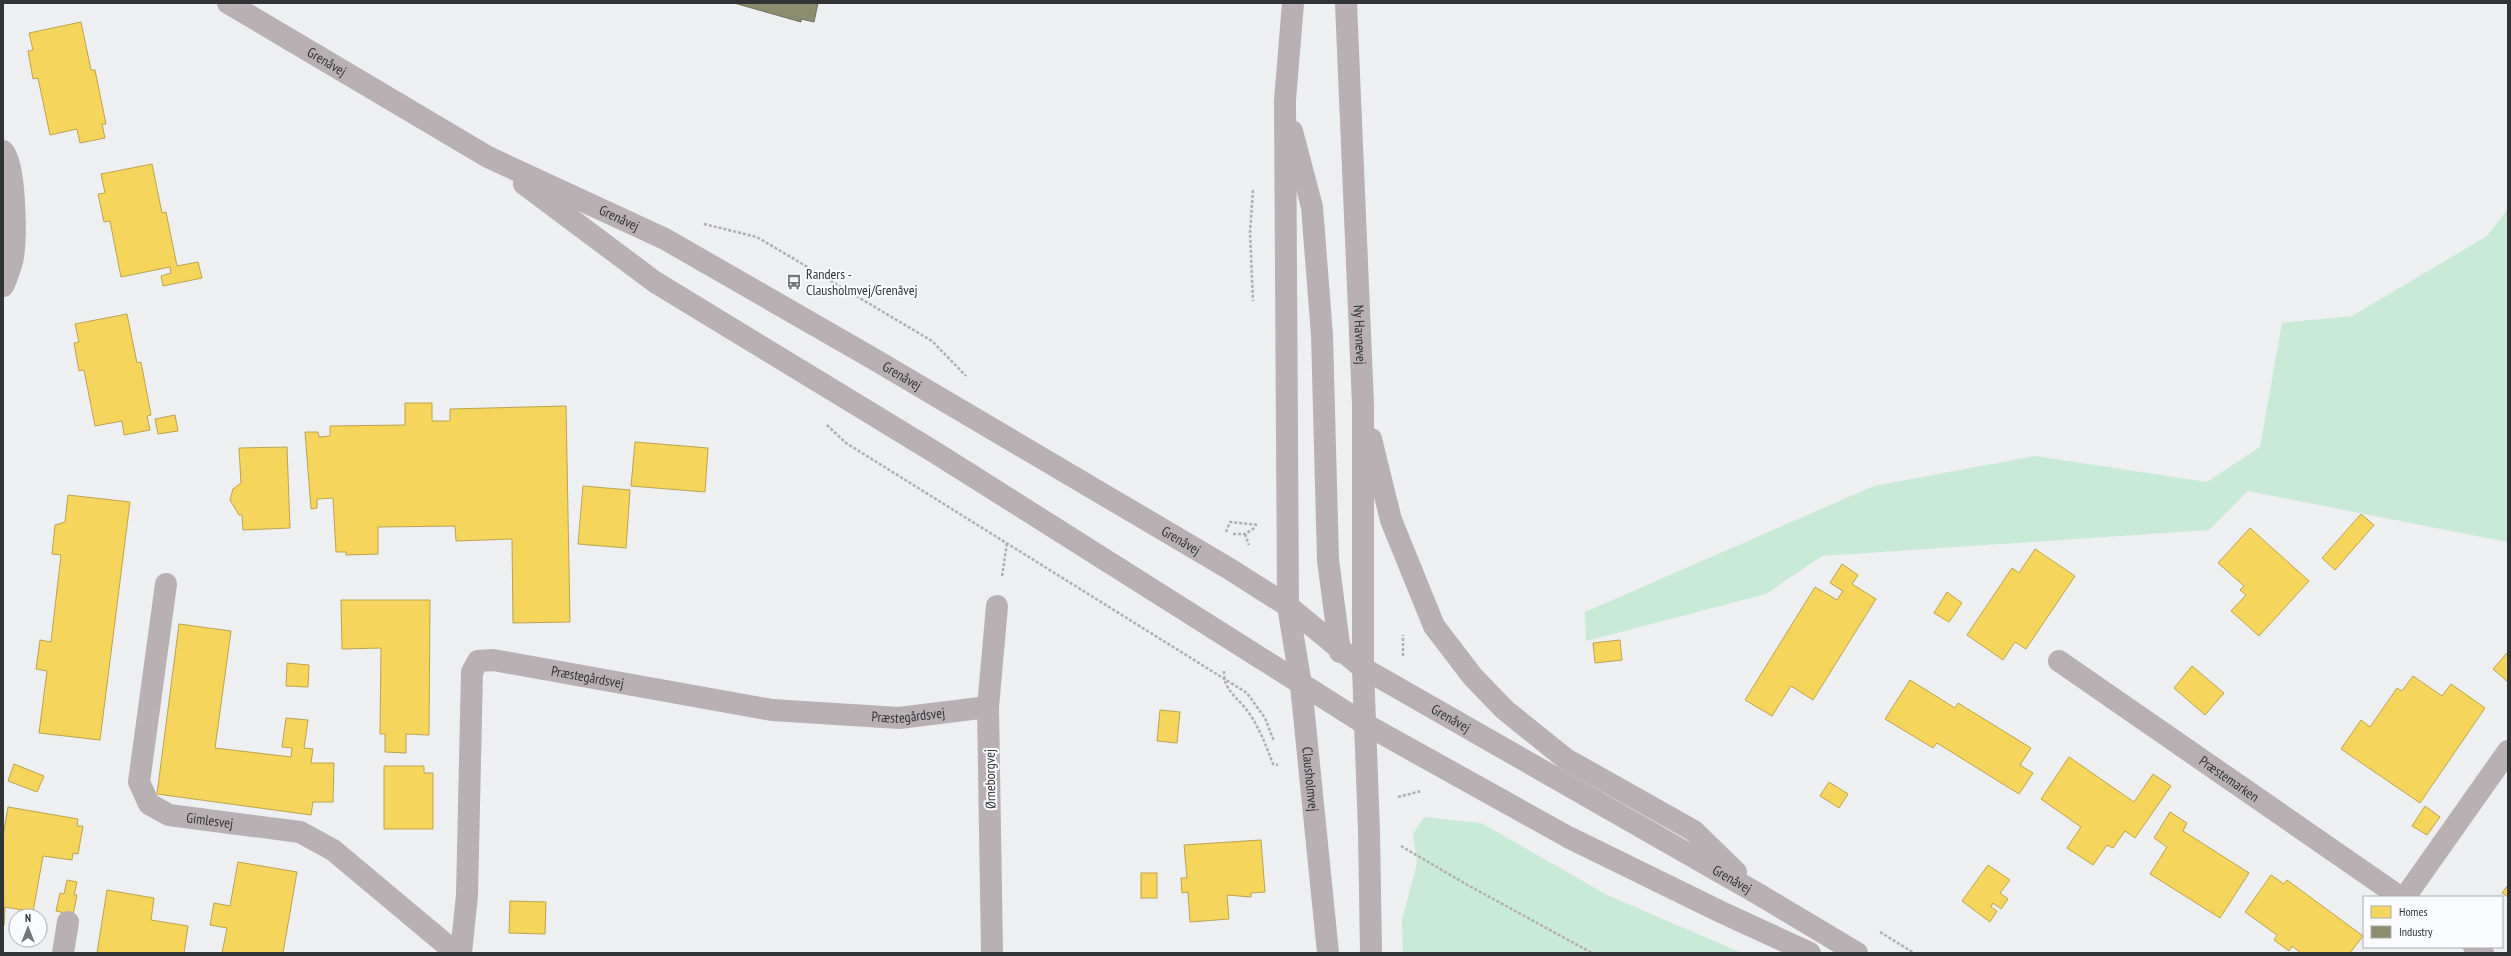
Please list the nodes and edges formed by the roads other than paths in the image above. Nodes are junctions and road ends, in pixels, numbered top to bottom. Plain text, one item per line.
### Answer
1 (228, 3) edge
2 (1293, 3) edge
3 (1346, 3) edge
4 (1285, 100) junction
5 (3, 151) edge
6 (488, 157) junction
7 (3, 286) edge
8 (1363, 405) junction
9 (166, 584) dead end
10 (997, 606) dead end
11 (1288, 606) junction
12 (1338, 645) junction
13 (2059, 662) dead end
14 (1363, 668) junction
15 (1301, 685) junction
16 (988, 707) junction
17 (1365, 724) junction
18 (2508, 751) edge
19 (1760, 895) junction
20 (2399, 896) edge
21 (2406, 896) edge
22 (68, 922) dead end
23 (63, 953) edge
24 (456, 953) edge
25 (460, 953) edge
26 (992, 953) edge
27 (1328, 953) edge
28 (1370, 953) edge
29 (1810, 953) edge
30 (1856, 953) edge

1 - 6 street, Grenåvej
2 - 4 street
3 - 8 street, Ny Havnevej
4 - 11 street
4 - 12 street
5 - 7 street
6 - 11 street, Grenåvej
6 - 15 street, Grenåvej
8 - 14 street, Ny Havnevej
8 - 19 street
9 - 24 street, Gimlesvej
10 - 16 street, Ørneborgvej
11 - 12 street, Grenåvej
11 - 15 street, Clausholmvej
12 - 14 street, Grenåvej
12 - 17 street
13 - 20 street, Præstemarken
14 - 17 street
14 - 19 street, Grenåvej
15 - 17 street, Grenåvej
15 - 27 street, Clausholmvej
16 - 25 street, Præstegårdsvej
16 - 26 street, Ørneborgvej
17 - 28 street
17 - 29 street, Grenåvej
18 - 21 street
19 - 30 street, Grenåvej
22 - 23 street

